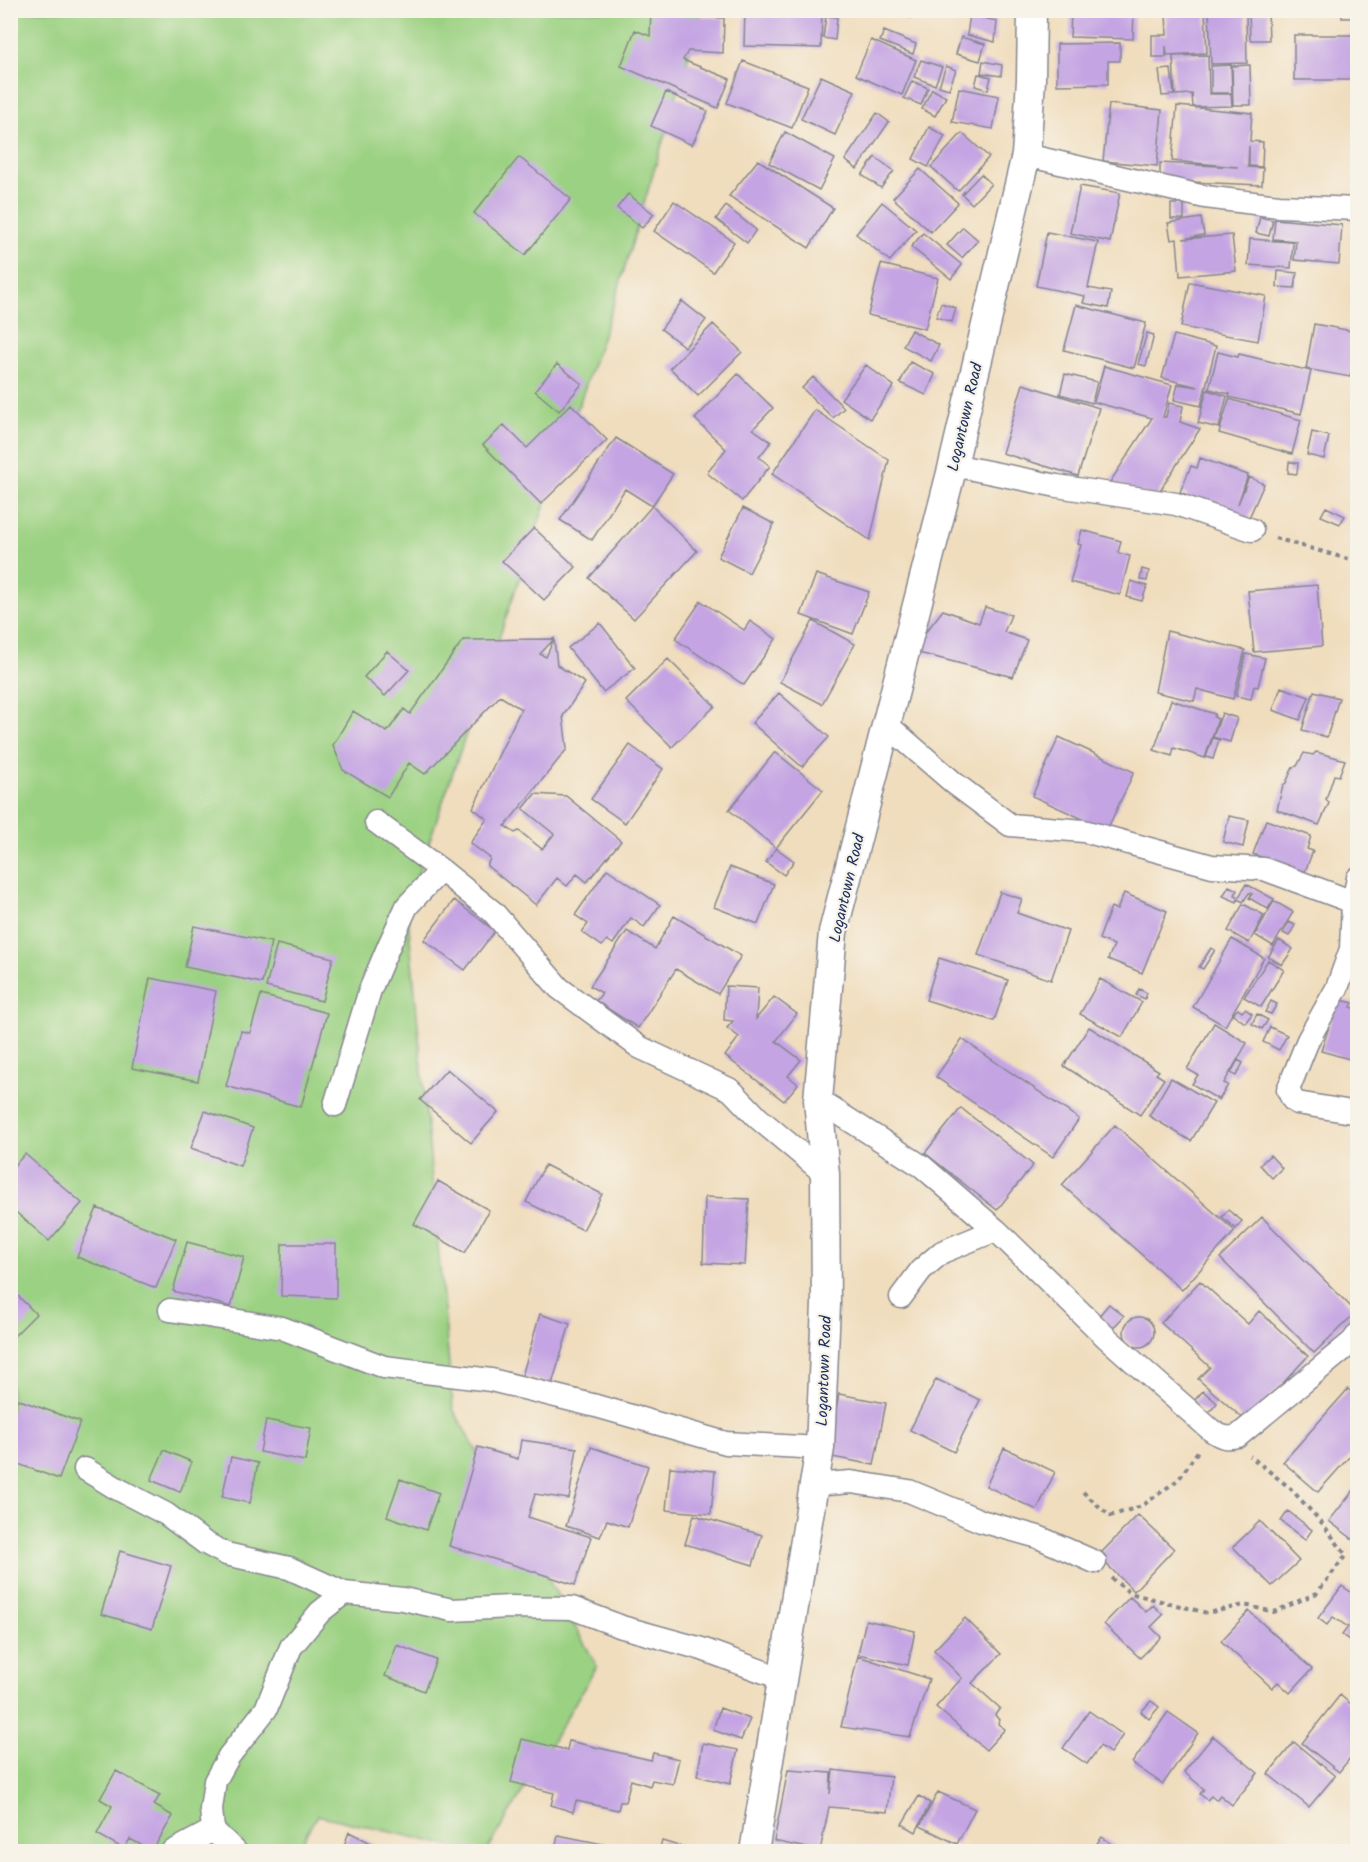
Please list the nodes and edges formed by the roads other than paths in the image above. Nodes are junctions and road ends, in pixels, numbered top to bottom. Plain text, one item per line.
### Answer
1 (1032, 10) edge
2 (1026, 155) junction
3 (1358, 209) edge
4 (953, 465) junction
5 (1252, 530) road end
6 (886, 724) junction
7 (376, 822) dead end
8 (441, 870) junction
9 (1358, 878) edge
10 (1353, 902) junction
11 (818, 1100) junction
12 (335, 1105) dead end
13 (1358, 1113) edge
14 (825, 1174) junction
15 (996, 1230) junction
16 (901, 1297) dead end
17 (170, 1310) dead end
18 (1358, 1334) edge
19 (820, 1448) junction
20 (85, 1469) dead end
21 (814, 1485) junction
22 (1095, 1562) road end
23 (344, 1593) junction
24 (783, 1679) junction
25 (213, 1830) junction
26 (172, 1851) edge
27 (236, 1851) edge
28 (754, 1851) edge

1 - 2 street, Logantown Road
2 - 3 street
2 - 4 street, Logantown Road
4 - 5 street
4 - 6 street, Logantown Road
6 - 10 street
6 - 11 street, Logantown Road
7 - 8 street
8 - 12 street
8 - 14 street
9 - 10 street
10 - 13 street
11 - 14 street, Logantown Road
11 - 15 street
14 - 19 street, Logantown Road
15 - 16 street
15 - 18 street
17 - 19 street
19 - 21 street, Logantown Road
20 - 23 street
21 - 22 street
21 - 24 street, Logantown Road
23 - 24 street
23 - 25 street
24 - 28 street, Logantown Road
25 - 26 street
25 - 27 street

